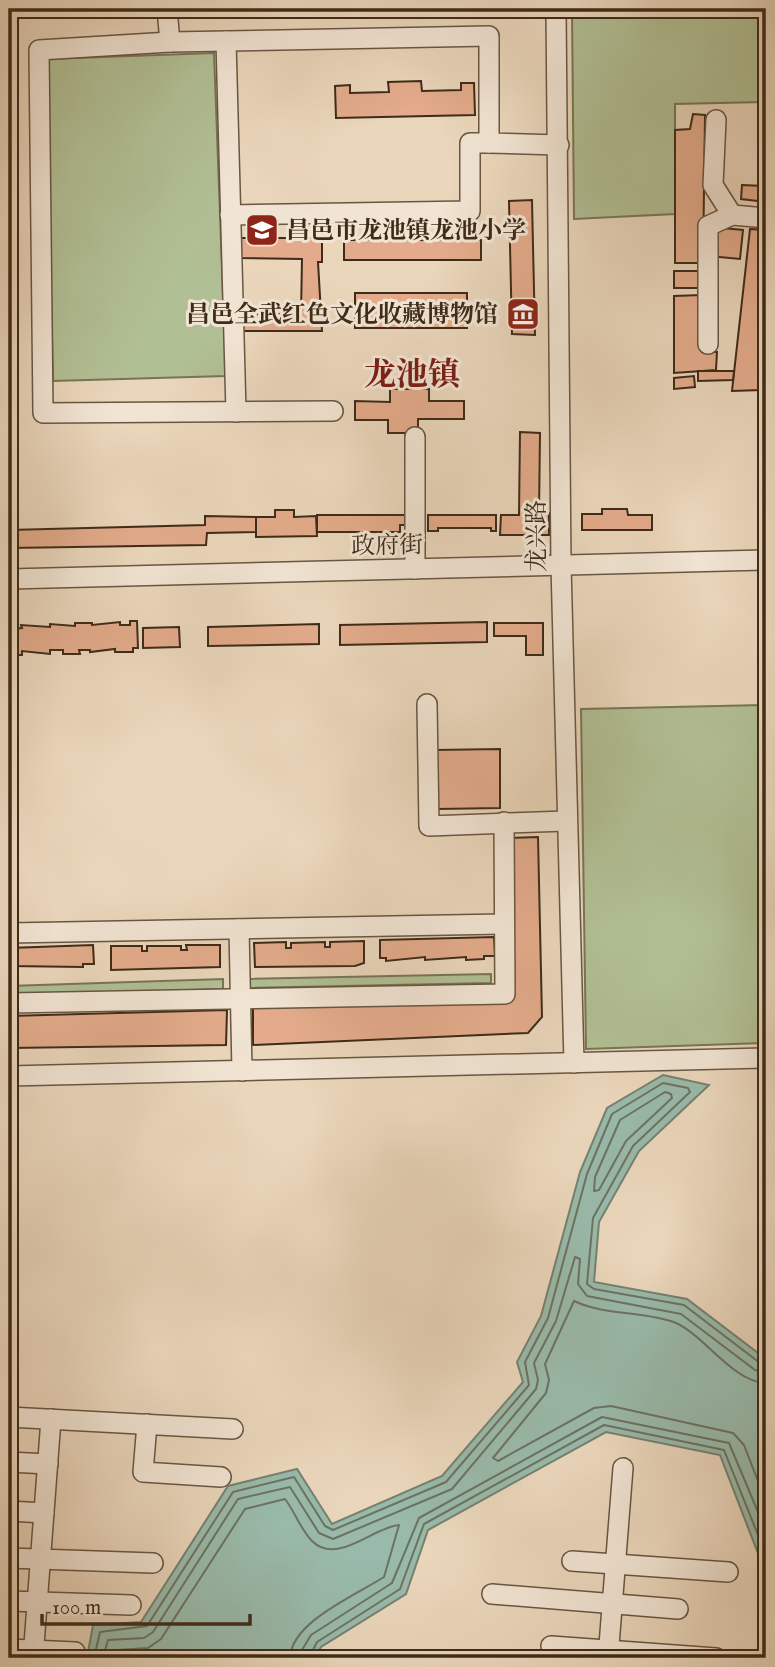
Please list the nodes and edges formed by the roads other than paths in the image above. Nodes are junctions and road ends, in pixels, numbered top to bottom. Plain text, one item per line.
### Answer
1 (167, 9) edge
2 (556, 9) edge
3 (226, 41) junction
4 (170, 42) junction
5 (716, 120) dead end
6 (489, 143) junction
7 (559, 145) junction
8 (230, 215) junction
9 (732, 215) junction
10 (766, 218) edge
11 (708, 344) dead end
12 (333, 411) dead end
13 (236, 412) junction
14 (415, 437) dead end
15 (766, 560) edge
16 (561, 565) junction
17 (415, 569) junction
18 (9, 579) edge
19 (427, 704) dead end
20 (566, 821) junction
21 (503, 822) junction
22 (503, 924) junction
23 (239, 929) junction
24 (9, 933) edge
25 (240, 999) junction
26 (9, 1003) edge
27 (766, 1058) edge
28 (574, 1063) junction
29 (242, 1071) junction
30 (9, 1076) edge
31 (9, 1417) edge
32 (51, 1419) junction
33 (147, 1424) junction
34 (233, 1429) dead end
35 (9, 1462) edge
36 (48, 1464) junction
37 (623, 1468) dead end
38 (221, 1477) dead end
39 (9, 1511) edge
40 (44, 1513) junction
41 (9, 1558) edge
42 (41, 1559) junction
43 (572, 1561) dead end
44 (153, 1563) dead end
45 (615, 1564) junction
46 (728, 1572) dead end
47 (492, 1594) dead end
48 (9, 1601) edge
49 (37, 1602) junction
50 (612, 1604) junction
51 (131, 1605) dead end
52 (678, 1609) dead end
53 (551, 1646) dead end
54 (9, 1649) edge
55 (75, 1652) dead end
56 (34, 1654) edge
57 (609, 1654) edge
58 (716, 1658) edge

1 - 4 street
2 - 7 street, 龙兴路
3 - 4 street
3 - 6 street
3 - 8 street
4 - 13 street
5 - 9 street
6 - 7 street
6 - 8 street
7 - 16 street, 龙兴路
8 - 13 street
9 - 10 street
9 - 11 street
12 - 13 street
14 - 17 street
15 - 16 street, 政府街
16 - 17 street, 政府街
16 - 20 street, 龙兴路
17 - 18 street, 政府街
19 - 21 street
20 - 21 street
20 - 28 street, 龙兴路
21 - 22 street
22 - 23 street
22 - 25 street
23 - 24 street
23 - 25 street
25 - 26 street
25 - 29 street
27 - 28 street
28 - 29 street
29 - 30 street
31 - 32 street
32 - 33 street
32 - 36 street
33 - 34 street
33 - 38 street
35 - 36 street
36 - 40 street
37 - 45 street
39 - 40 street
40 - 42 street
41 - 42 street
42 - 44 street
42 - 49 street
43 - 45 street
45 - 46 street
45 - 50 street
47 - 50 street
48 - 49 street
49 - 51 street
49 - 56 street
50 - 52 street
50 - 57 street
53 - 57 street
54 - 56 street
55 - 56 street
57 - 58 street

